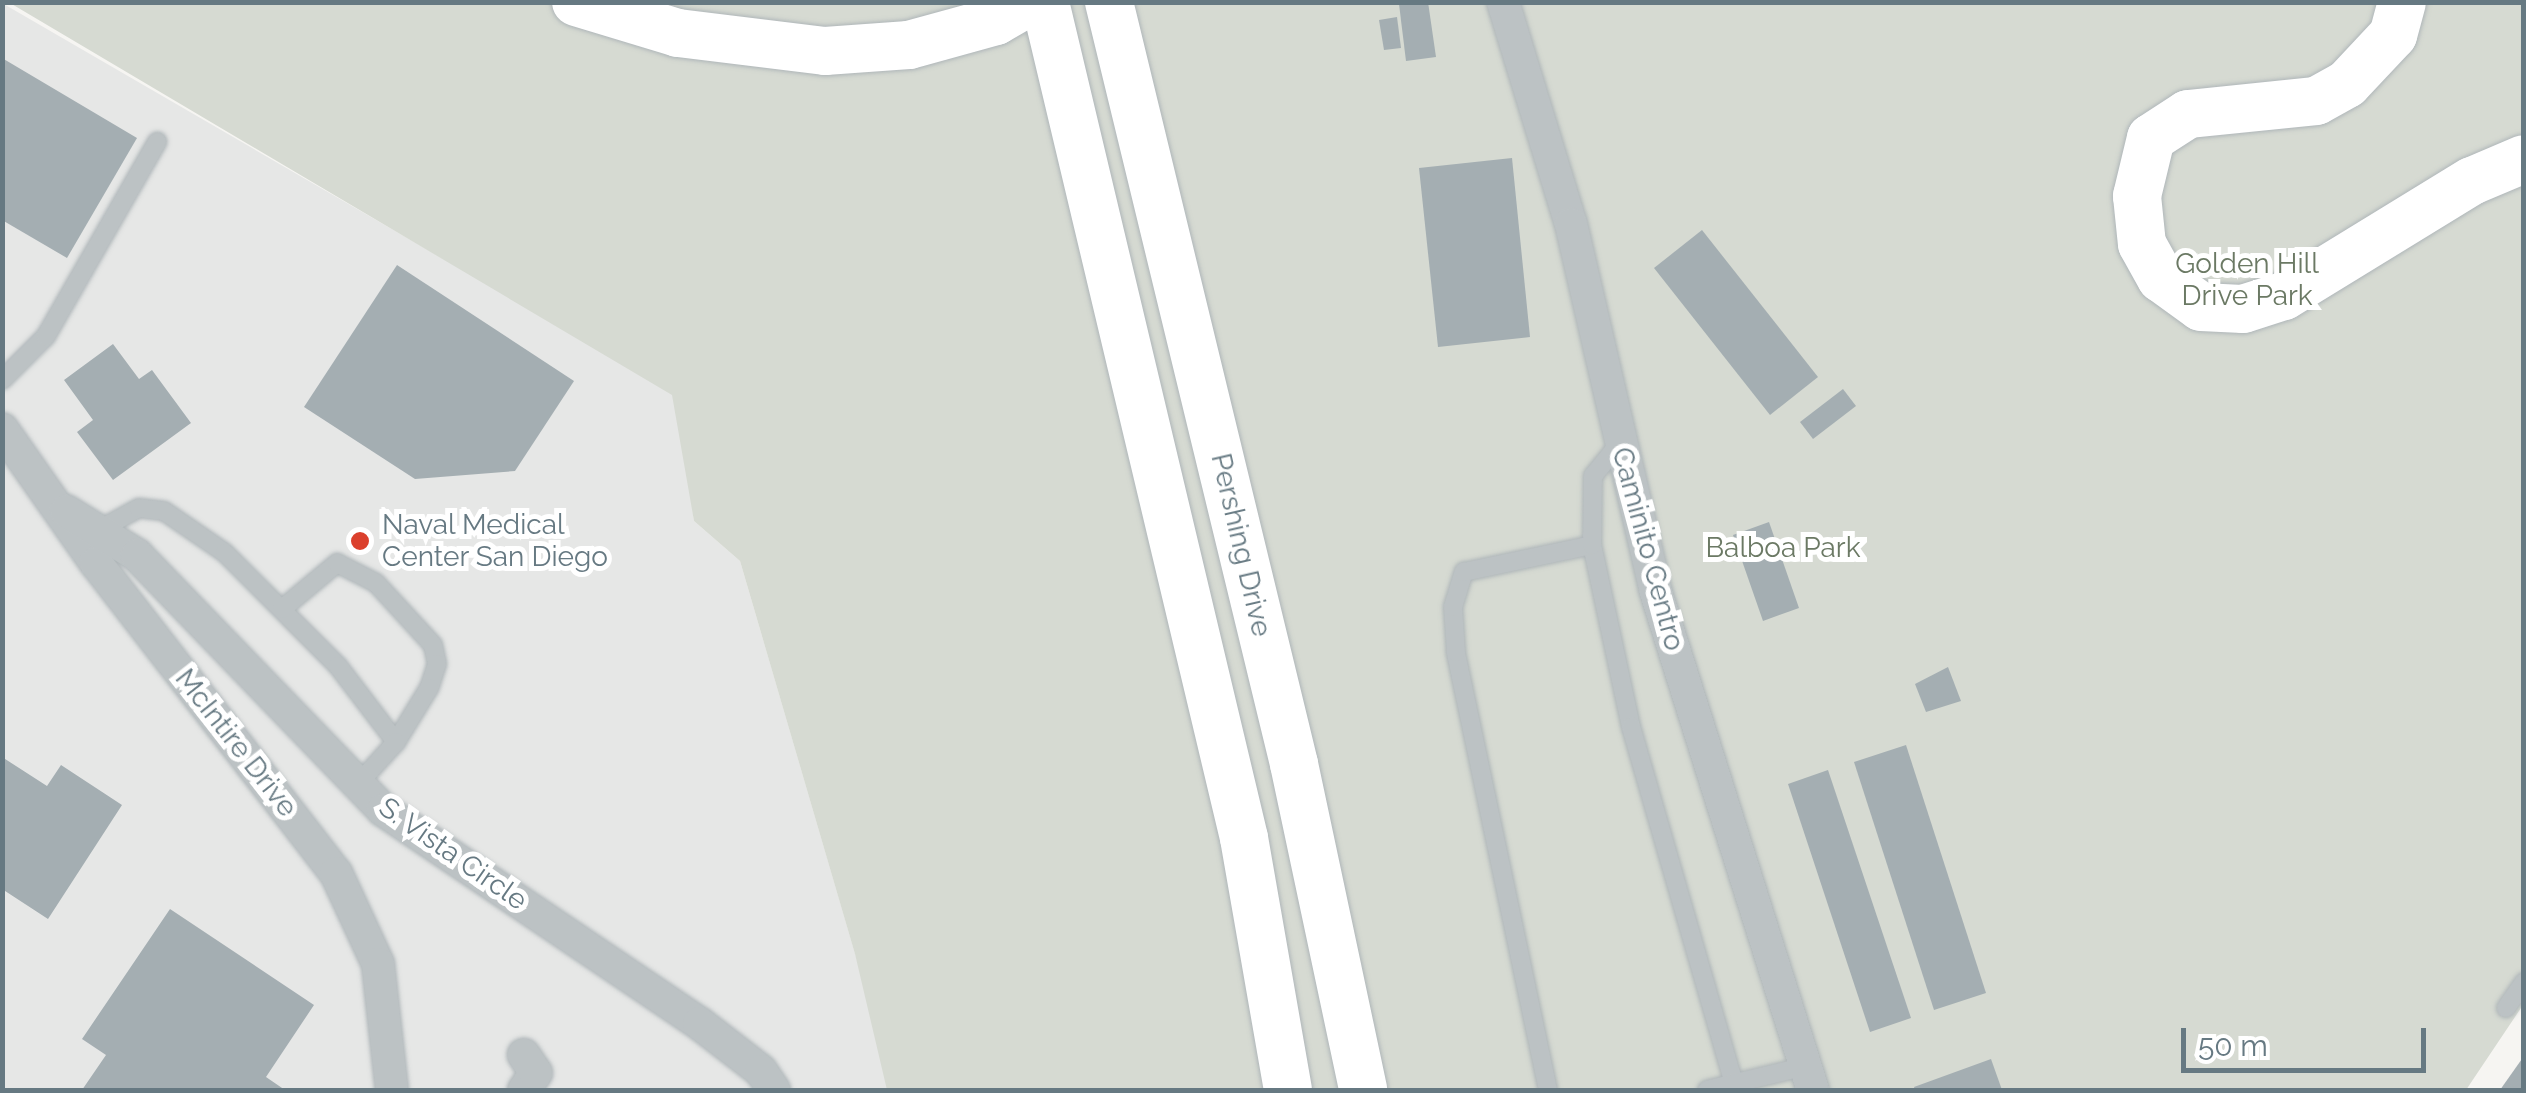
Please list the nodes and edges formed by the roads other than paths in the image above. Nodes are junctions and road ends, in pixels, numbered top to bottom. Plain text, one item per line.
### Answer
1 (576, 2) edge
2 (1029, 2) edge
3 (1045, 2) edge
4 (1109, 2) edge
5 (1503, 2) edge
6 (2402, 2) edge
7 (157, 142) dead end
8 (2524, 159) edge
9 (2, 380) edge
10 (2, 429) edge
11 (1619, 444) junction
12 (66, 511) junction
13 (97, 530) junction
14 (1592, 545) junction
15 (282, 609) junction
16 (396, 742) junction
17 (359, 783) junction
18 (2524, 982) edge
19 (2506, 1008) dead end
20 (524, 1054) dead end
21 (1809, 1078) edge
22 (1734, 1084) junction
23 (392, 1090) edge
24 (524, 1090) edge
25 (774, 1090) edge
26 (1288, 1090) edge
27 (1363, 1090) edge
28 (1548, 1090) edge
29 (1708, 1090) edge

1 - 2 main road
3 - 26 main road
4 - 27 main road, Pershing Drive
5 - 11 street, Caminito Centro
6 - 8 main road
7 - 9 lane
10 - 12 street, McIntire Drive
11 - 14 lane
11 - 21 street, Caminito Centro
12 - 13 street, S. Vista Circle
12 - 23 street, McIntire Drive
13 - 15 lane
13 - 17 street, S. Vista Circle
14 - 22 lane
14 - 28 lane
15 - 16 lane
15 - 16 lane
16 - 17 lane
17 - 25 street, S. Vista Circle
18 - 19 lane
20 - 24 street
21 - 22 lane
22 - 29 lane

